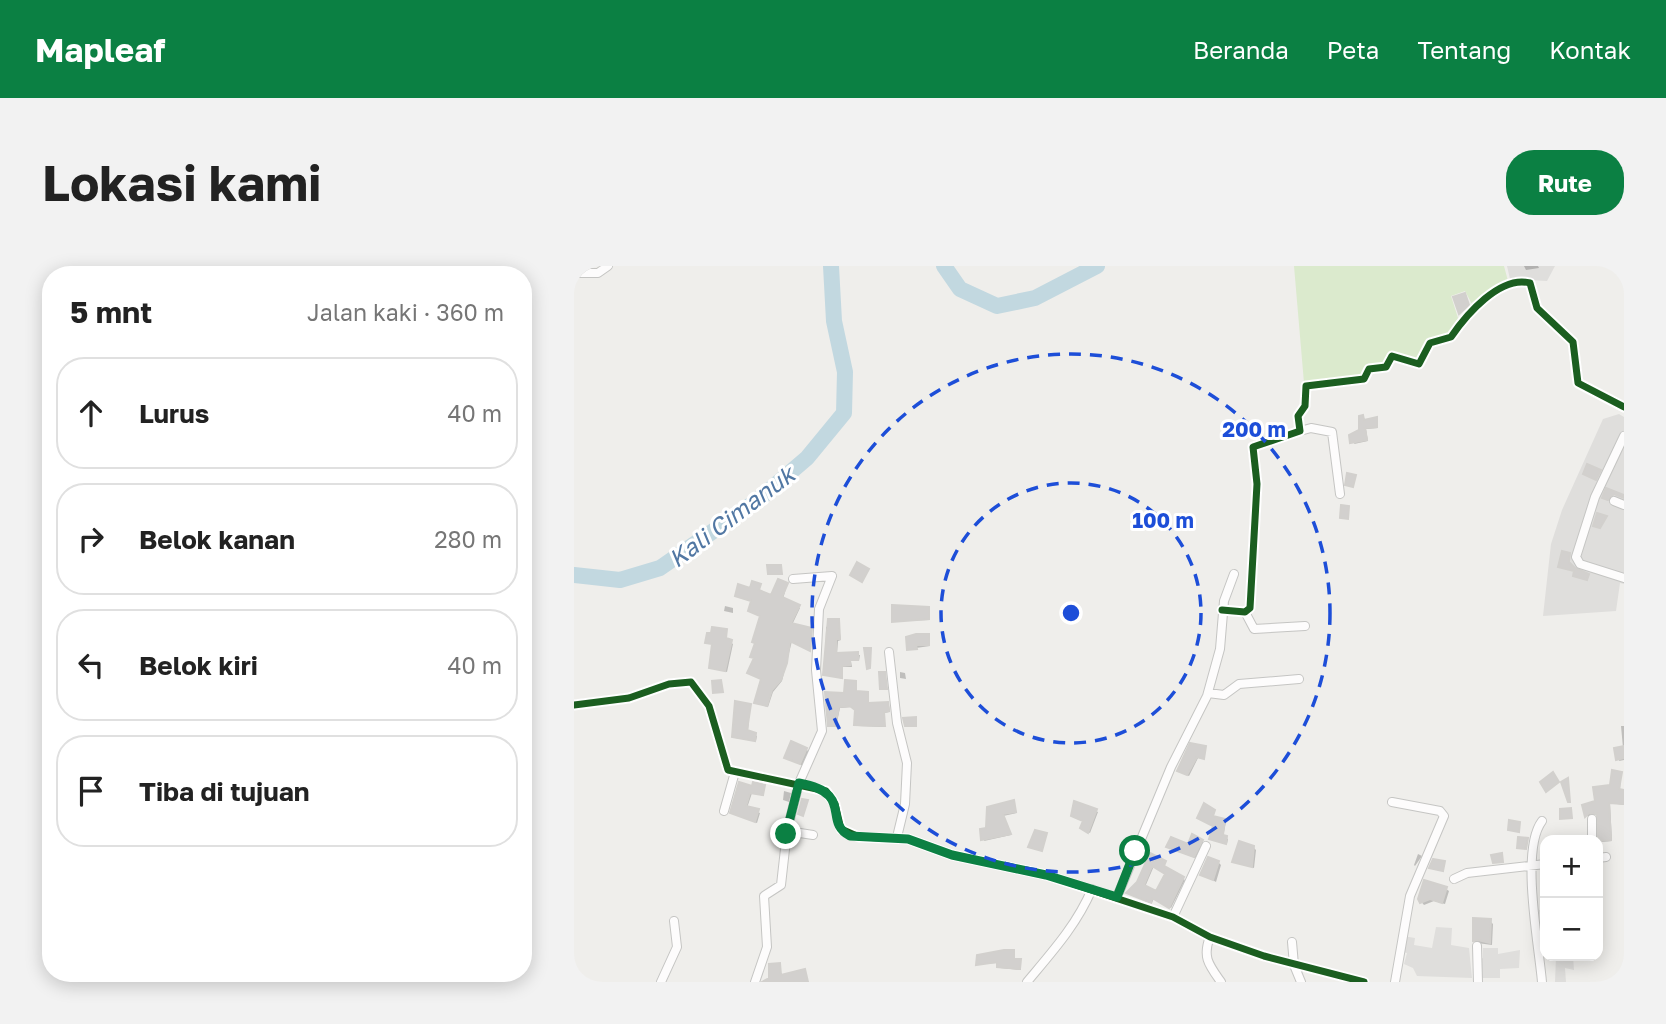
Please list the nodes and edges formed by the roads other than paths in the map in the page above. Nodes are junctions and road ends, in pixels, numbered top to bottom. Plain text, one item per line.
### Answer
1 (608, 266) edge
2 (574, 273) edge
3 (1624, 407) edge
4 (1300, 431) junction
5 (1623, 440) edge
6 (1340, 494) dead end
7 (1614, 501) dead end
8 (1624, 505) edge
9 (1234, 574) dead end
10 (1624, 578) edge
11 (793, 579) dead end
12 (1222, 610) junction
13 (1245, 612) junction
14 (1305, 626) dead end
15 (889, 652) dead end
16 (1299, 679) dead end
17 (1208, 693) junction
18 (574, 705) edge
19 (735, 772) junction
20 (799, 783) junction
21 (1392, 802) dead end
22 (724, 811) dead end
23 (1592, 819) dead end
24 (1542, 821) dead end
25 (787, 831) junction
26 (813, 835) dead end
27 (1592, 835) edge
28 (897, 837) junction
29 (1206, 846) dead end
30 (1540, 865) edge
31 (1532, 866) junction
32 (1454, 879) dead end
33 (1092, 889) junction
34 (1117, 897) junction
35 (1173, 917) junction
36 (674, 921) dead end
37 (1210, 937) junction
38 (1292, 942) dead end
39 (1477, 946) dead end
40 (1294, 965) junction
41 (661, 982) edge
42 (755, 982) edge
43 (1027, 982) edge
44 (1220, 982) edge
45 (1301, 982) edge
46 (1364, 982) edge
47 (1395, 982) edge
48 (1478, 982) edge
49 (1542, 982) edge

1 - 2 street
3 - 4 street
4 - 6 street
4 - 13 street
5 - 10 street
7 - 8 street
9 - 12 street
11 - 20 street
12 - 13 street
12 - 17 street
13 - 14 street
15 - 28 street
16 - 17 street
17 - 34 street
18 - 19 street
19 - 20 street
19 - 22 street
20 - 25 street
20 - 28 street
21 - 47 street
23 - 27 street
24 - 31 street
25 - 26 street
25 - 42 street
28 - 33 street
29 - 35 street
30 - 31 street
31 - 32 street
31 - 49 street
33 - 34 street
33 - 43 street
34 - 35 street
35 - 37 street
36 - 41 street
37 - 40 street
37 - 44 street
38 - 40 street
39 - 48 street
40 - 45 street
40 - 46 street

